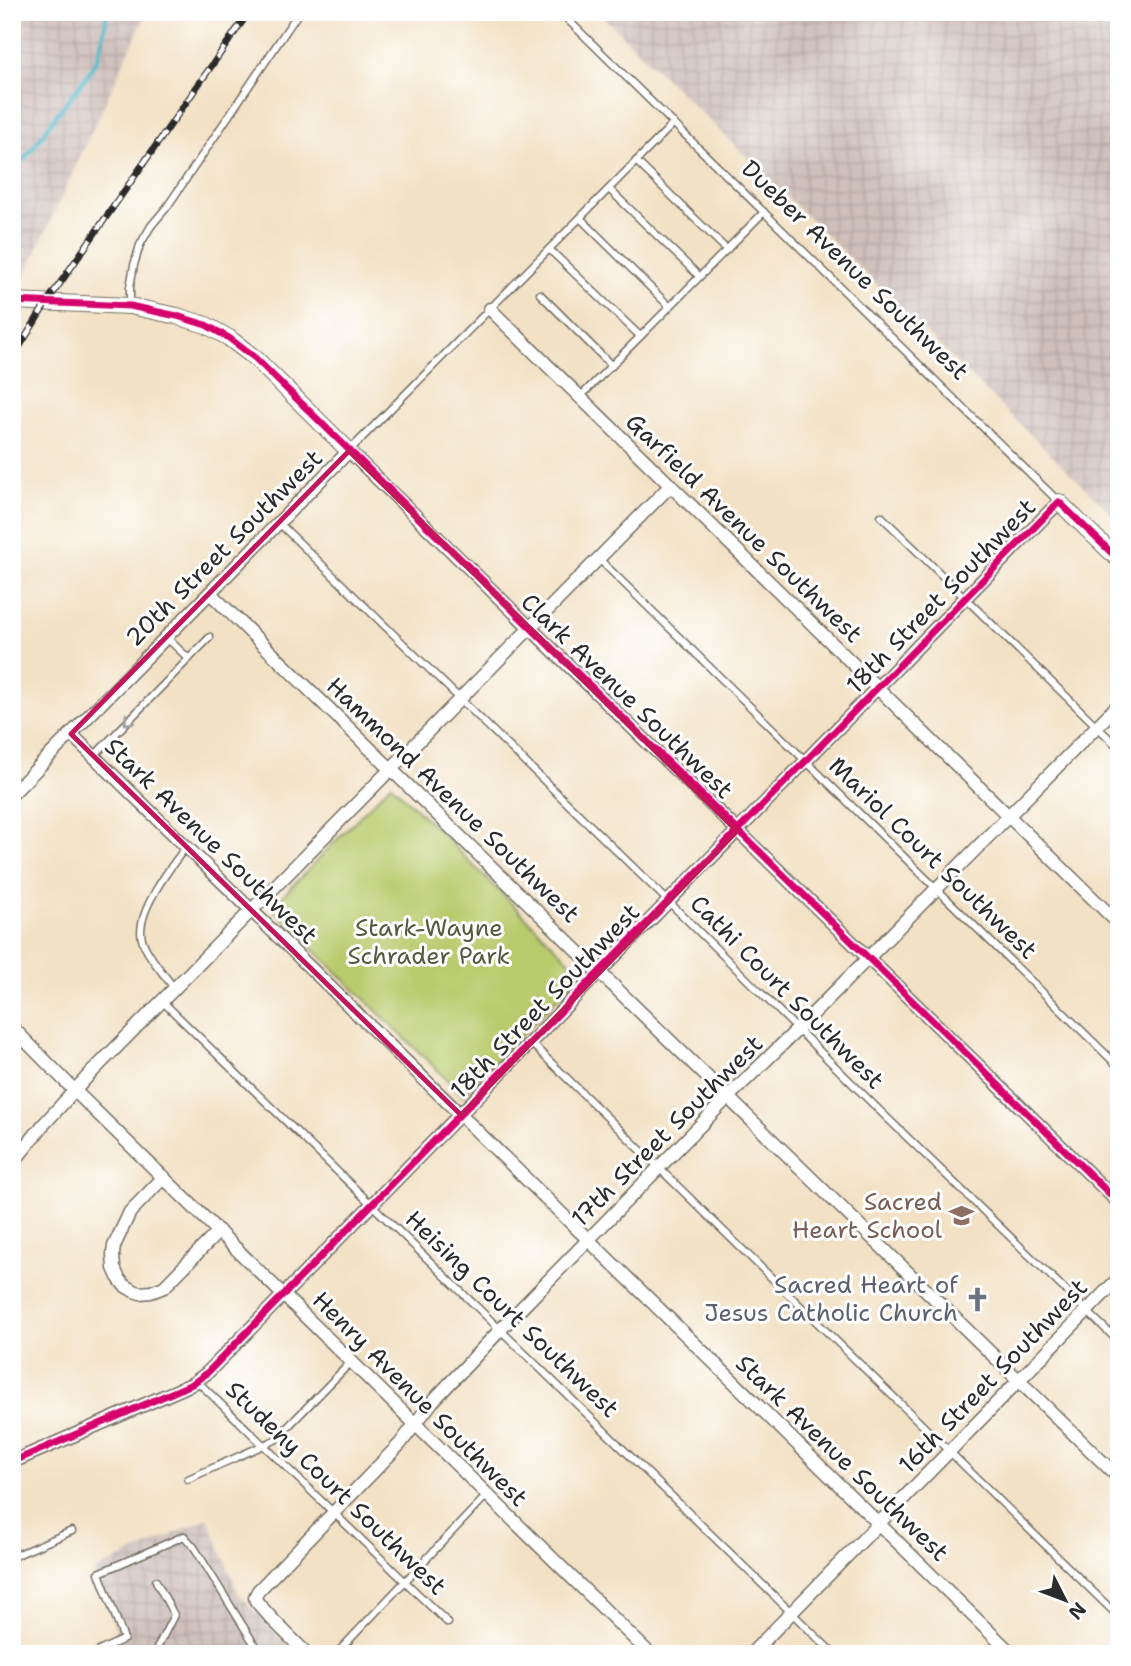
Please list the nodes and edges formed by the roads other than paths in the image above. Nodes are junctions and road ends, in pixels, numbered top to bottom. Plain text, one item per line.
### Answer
1 (299, 12) edge
2 (560, 12) edge
3 (674, 123) junction
4 (636, 161) junction
5 (609, 189) junction
6 (764, 212) junction
7 (580, 218) junction
8 (549, 249) junction
9 (727, 250) junction
10 (699, 276) junction
11 (540, 294) dead end
12 (12, 301) edge
13 (130, 306) junction
14 (669, 306) junction
15 (490, 309) junction
16 (640, 336) junction
17 (612, 366) junction
18 (580, 397) junction
19 (349, 451) junction
20 (671, 485) junction
21 (1059, 502) junction
22 (881, 516) dead end
23 (279, 523) junction
24 (599, 559) junction
25 (1119, 561) edge
26 (210, 593) junction
27 (967, 599) junction
28 (530, 628) junction
29 (166, 637) junction
30 (210, 637) dead end
31 (189, 659) junction
32 (878, 689) junction
33 (460, 698) junction
34 (1119, 704) edge
35 (1097, 727) junction
36 (71, 734) junction
37 (1119, 748) edge
38 (94, 756) junction
39 (806, 761) junction
40 (391, 769) junction
41 (12, 794) edge
42 (1008, 815) junction
43 (737, 831) junction
44 (187, 847) junction
45 (936, 888) junction
46 (669, 902) junction
47 (252, 911) junction
48 (1119, 924) edge
49 (868, 958) junction
50 (600, 973) junction
51 (175, 989) junction
52 (163, 1002) junction
53 (12, 1027) edge
54 (798, 1029) junction
55 (531, 1043) junction
56 (1119, 1067) edge
57 (75, 1091) junction
58 (727, 1098) junction
59 (461, 1115) junction
60 (12, 1164) edge
61 (659, 1168) junction
62 (164, 1177) junction
63 (1119, 1203) edge
64 (372, 1205) junction
65 (219, 1231) junction
66 (589, 1240) junction
67 (1119, 1278) edge
68 (284, 1295) junction
69 (1087, 1310) junction
70 (501, 1329) junction
71 (1119, 1342) edge
72 (352, 1361) junction
73 (1019, 1380) junction
74 (197, 1381) junction
75 (416, 1424) junction
76 (264, 1446) junction
77 (949, 1451) junction
78 (12, 1462) edge
79 (1119, 1478) edge
80 (188, 1479) dead end
81 (488, 1495) junction
82 (333, 1513) junction
83 (878, 1523) junction
84 (72, 1531) dead end
85 (12, 1557) edge
86 (156, 1581) dead end
87 (405, 1582) junction
88 (792, 1613) junction
89 (1119, 1617) edge
90 (448, 1623) dead end
91 (93, 1654) edge
92 (154, 1654) edge
93 (263, 1654) edge
94 (307, 1654) edge
95 (336, 1654) edge
96 (649, 1654) edge
97 (751, 1654) edge
98 (834, 1654) edge
99 (1012, 1654) edge

1 - 13 lane
2 - 3 lane, Dueber Avenue Southwest
3 - 4 lane, 20th Street Southwest
3 - 6 lane, Dueber Avenue Southwest
4 - 5 lane, 20th Street Southwest
4 - 9 lane
5 - 7 lane, 20th Street Southwest
5 - 10 lane
6 - 9 lane
6 - 21 lane, Dueber Avenue Southwest
7 - 8 lane, 20th Street Southwest
7 - 14 lane
8 - 15 lane, 20th Street Southwest
8 - 16 lane
9 - 10 lane
10 - 14 lane
11 - 17 lane
12 - 13 street
13 - 19 street
14 - 16 lane
15 - 18 street, Garfield Avenue Southwest
15 - 19 lane, 20th Street Southwest
16 - 17 lane
17 - 18 lane
18 - 20 street, Garfield Avenue Southwest
19 - 23 street, 20th Street Southwest
19 - 28 street, Clark Avenue Southwest
20 - 24 street
20 - 32 street, Garfield Avenue Southwest
21 - 25 street, Dueber Avenue Southwest
21 - 27 street, 18th Street Southwest
22 - 27 lane
23 - 26 street, 20th Street Southwest
23 - 33 lane, Cathi Court Southwest
24 - 28 street
24 - 39 lane, Mariol Court Southwest
26 - 29 street, 20th Street Southwest
26 - 40 street, Hammond Avenue Southwest
27 - 32 street, 18th Street Southwest
27 - 35 lane
28 - 33 street
28 - 43 street, Clark Avenue Southwest
29 - 31 lane
29 - 36 street, 20th Street Southwest
30 - 31 lane
31 -> 38 lane
32 - 39 street, 18th Street Southwest
32 - 42 street, Garfield Avenue Southwest
33 - 40 street
33 - 46 lane, Cathi Court Southwest
34 - 35 street, 17th Street Southwest
35 - 37 lane
35 - 42 street, 17th Street Southwest
36 - 38 street, Stark Avenue Southwest
36 - 41 street, 20th Street Southwest
38 - 44 street, Stark Avenue Southwest
39 - 43 street, 18th Street Southwest
39 - 45 lane, Mariol Court Southwest
40 - 47 street
40 - 50 street, Hammond Avenue Southwest
42 - 45 street, 17th Street Southwest
42 - 48 street, Garfield Avenue Southwest
43 - 46 street, 18th Street Southwest
43 - 49 street, Clark Avenue Southwest
44 - 47 street, Stark Avenue Southwest
44 - 51 lane
45 - 49 street, 17th Street Southwest
45 - 56 lane, Mariol Court Southwest
46 - 50 street, 18th Street Southwest
46 - 54 lane, Cathi Court Southwest
47 - 51 street
47 - 59 street, Stark Avenue Southwest
49 - 54 street, 17th Street Southwest
49 - 63 street, Clark Avenue Southwest
50 - 55 street, 18th Street Southwest
50 - 58 street, Hammond Avenue Southwest
51 - 52 street
52 - 57 street
52 - 64 lane, Heising Court Southwest
53 - 57 street, Henry Avenue Southwest
54 - 58 street, 17th Street Southwest
54 - 69 lane, Cathi Court Southwest
55 - 59 street, 18th Street Southwest
55 - 61 lane
57 - 60 street
57 - 62 street, Henry Avenue Southwest
58 - 61 street, 17th Street Southwest
58 - 73 street, Hammond Avenue Southwest
59 - 64 street, 18th Street Southwest
59 - 66 street, Stark Avenue Southwest
61 - 66 street, 17th Street Southwest
61 - 77 lane
62 - 65 street, Henry Avenue Southwest
62 - 65 street
64 - 68 street, 18th Street Southwest
64 - 70 lane, Heising Court Southwest
65 - 68 street, Henry Avenue Southwest
66 - 70 street, 17th Street Southwest
66 - 83 street, Stark Avenue Southwest
67 - 69 street, 16th Street Southwest
68 - 72 street, Henry Avenue Southwest
68 - 74 street, 18th Street Southwest
69 - 71 lane, Cathi Court Southwest
69 - 73 street, 16th Street Southwest
70 - 75 street, 17th Street Southwest
70 - 88 lane, Heising Court Southwest
72 - 75 street, Henry Avenue Southwest
72 - 76 lane
73 - 77 street, 16th Street Southwest
73 - 79 street, Hammond Avenue Southwest
74 - 76 lane, Studeny Court Southwest
74 - 78 street, 18th Street Southwest
75 - 81 street, Henry Avenue Southwest
75 - 82 street, 17th Street Southwest
76 - 80 lane
76 - 82 lane, Studeny Court Southwest
77 - 83 street, 16th Street Southwest
77 - 89 lane
81 - 87 lane
81 - 96 street, Henry Avenue Southwest
82 - 87 lane, Studeny Court Southwest
82 - 94 street, 17th Street Southwest
83 - 88 street, 16th Street Southwest
83 - 99 street, Stark Avenue Southwest
84 - 85 lane
86 - 92 lane
87 - 90 lane, Studeny Court Southwest
87 - 95 lane
88 - 97 street, 16th Street Southwest
88 - 98 lane, Heising Court Southwest
91 - 93 lane

